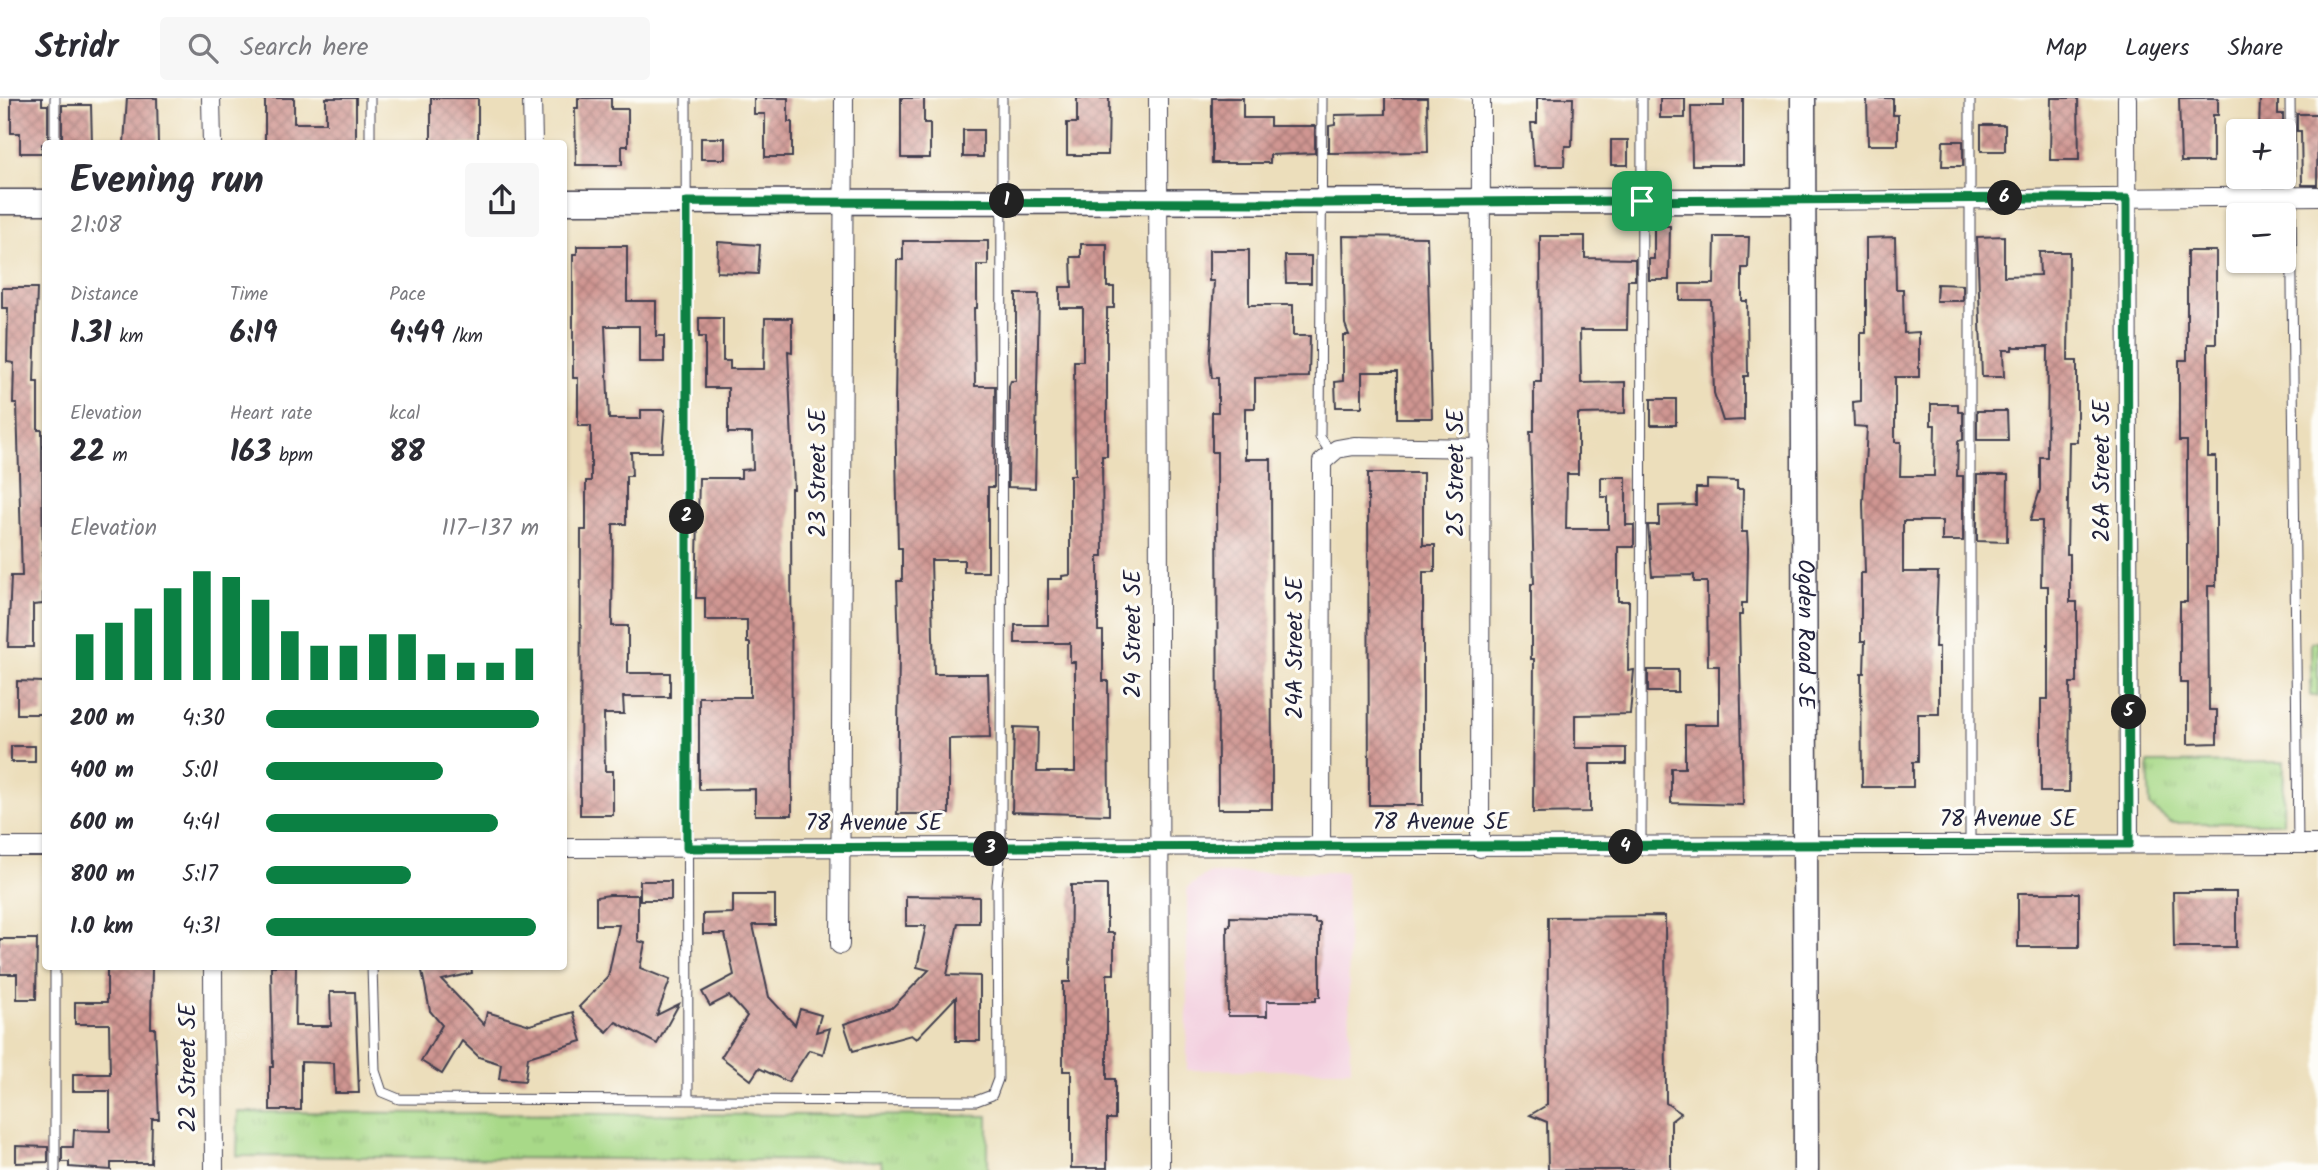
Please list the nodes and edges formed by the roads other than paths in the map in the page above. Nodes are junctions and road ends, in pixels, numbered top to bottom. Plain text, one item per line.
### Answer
1 (55, 98) edge
2 (211, 98) edge
3 (370, 98) edge
4 (532, 98) edge
5 (686, 98) edge
6 (844, 98) edge
7 (1002, 98) edge
8 (1158, 98) edge
9 (1322, 98) edge
10 (1481, 98) edge
11 (1642, 98) edge
12 (1803, 98) edge
13 (1970, 98) edge
14 (2127, 98) edge
15 (2290, 98) edge
16 (55, 140) edge
17 (212, 140) edge
18 (370, 140) edge
19 (533, 140) edge
20 (2318, 196) edge
21 (2291, 197) junction
22 (1970, 199) junction
23 (2127, 199) junction
24 (1002, 201) junction
25 (1158, 201) junction
26 (1481, 201) junction
27 (1642, 201) junction
28 (1805, 201) junction
29 (0, 202) edge
30 (42, 202) edge
31 (567, 202) edge
32 (687, 202) junction
33 (845, 203) junction
34 (1321, 203) junction
35 (1482, 448) junction
36 (1331, 453) junction
37 (1970, 844) junction
38 (2129, 844) junction
39 (2298, 844) junction
40 (2318, 844) edge
41 (1641, 846) junction
42 (1805, 846) junction
43 (0, 847) edge
44 (42, 847) edge
45 (567, 848) edge
46 (687, 848) junction
47 (1321, 848) junction
48 (1479, 848) junction
49 (841, 849) junction
50 (1001, 849) junction
51 (1160, 849) junction
52 (840, 945) dead end
53 (55, 970) edge
54 (213, 970) edge
55 (372, 970) edge
56 (688, 1098) junction
57 (55, 1170) edge
58 (214, 1170) edge
59 (1160, 1170) edge
60 (1806, 1170) edge

1 - 16 lane
2 - 17 street
3 - 18 lane
4 - 19 street
5 - 32 lane
6 - 33 street, 23 Street SE
7 - 24 lane
8 - 25 street, 24 Street SE
9 - 34 lane
10 - 26 street, 25 Street SE
11 - 27 lane
12 - 28 street, Ogden Road SE
13 - 22 lane
14 - 23 street, 26A Street SE
15 - 21 lane
20 - 21 street
21 - 23 street
21 - 39 lane
22 - 23 street
22 - 28 street
22 - 37 lane
23 - 38 street, 26A Street SE
24 - 25 street
24 - 33 street
24 - 50 lane
25 - 34 street
25 - 51 street, 24 Street SE
26 - 27 street
26 - 34 street
26 - 35 street, 25 Street SE
27 - 28 street
27 - 41 lane
28 - 42 street, Ogden Road SE
29 - 30 street
31 - 32 street
32 - 33 street
32 - 46 lane
33 - 49 street, 23 Street SE
34 - 36 lane
35 - 36 street
35 - 48 street, 25 Street SE
36 - 47 street, 24A Street SE
37 - 38 street, 78 Avenue SE
37 - 42 street, 78 Avenue SE
38 - 39 street, 78 Avenue SE
39 - 40 street, 78 Avenue SE
41 - 42 street, 78 Avenue SE
41 - 48 street, 78 Avenue SE
42 - 60 street, Ogden Road SE
43 - 44 street
45 - 46 street, 78 Avenue SE
46 - 49 street, 78 Avenue SE
46 - 56 lane
47 - 48 street, 78 Avenue SE
47 - 51 street, 78 Avenue SE
49 - 50 street, 78 Avenue SE
49 - 52 street, 23 Street SE
50 - 51 street, 78 Avenue SE
50 - 56 lane
51 - 59 street, 24 Street SE
53 - 57 lane
54 - 58 street, 22 Street SE
55 - 56 lane

